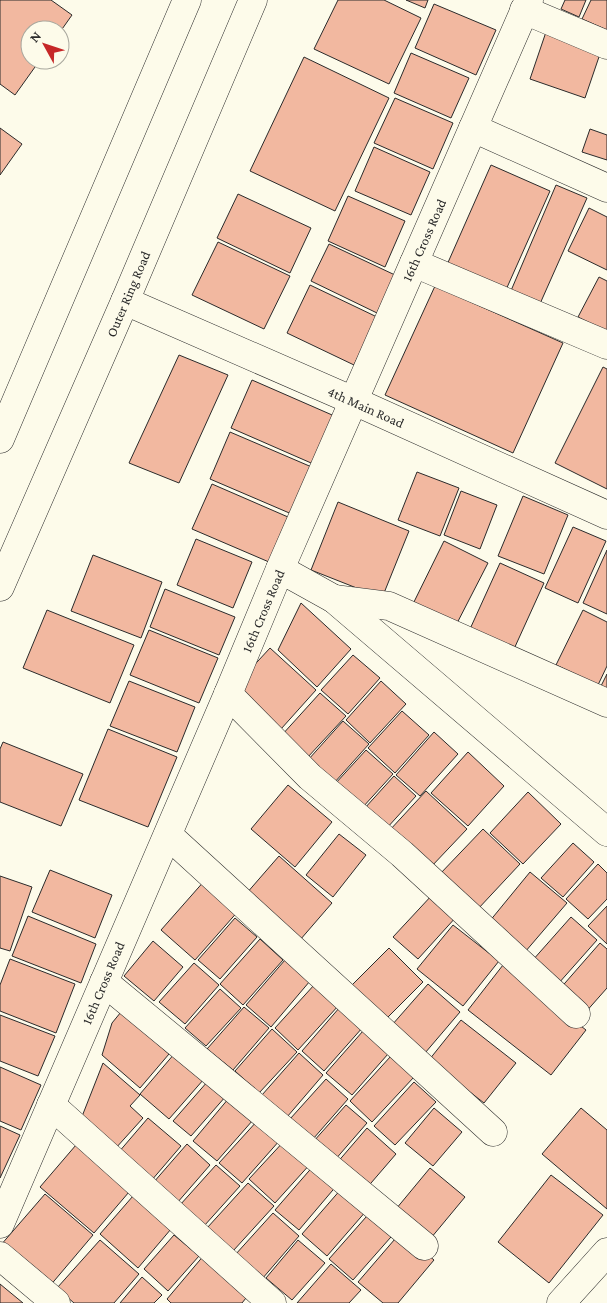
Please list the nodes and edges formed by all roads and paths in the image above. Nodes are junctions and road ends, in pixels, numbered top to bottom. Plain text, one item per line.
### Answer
1 (187, 0) edge
2 (253, 0) edge
3 (526, 5) edge
4 (607, 45) edge
5 (473, 128) junction
6 (607, 188) edge
7 (414, 263) junction
8 (125, 301) junction
9 (607, 345) edge
10 (354, 401) junction
11 (0, 439) edge
12 (607, 516) edge
13 (280, 569) junction
14 (0, 587) edge
15 (334, 599) junction
16 (228, 694) junction
17 (607, 703) edge
18 (607, 832) edge
19 (168, 835) junction
20 (104, 982) junction
21 (576, 1014) dead end
22 (51, 1105) junction
23 (493, 1132) dead end
24 (0, 1224) edge
25 (424, 1246) dead end
26 (607, 1252) edge
27 (0, 1256) edge
28 (56, 1303) edge
29 (272, 1303) edge
30 (561, 1303) edge

1 - 11 main road
2 - 8 main road, Outer Ring Road
3 - 4 main road
3 - 5 main road, 16th Cross Road
5 - 6 main road
5 - 7 main road, 16th Cross Road
7 - 9 main road
7 - 10 main road, 16th Cross Road
8 - 10 main road, 4th Main Road
8 - 14 main road, Outer Ring Road
10 - 12 main road, 4th Main Road
10 - 13 main road, 16th Cross Road
13 - 15 main road
13 - 16 main road, 16th Cross Road
15 - 17 main road
15 - 18 main road
16 - 19 main road, 16th Cross Road
16 - 21 main road
19 - 20 main road, 16th Cross Road
19 - 23 main road
20 - 22 main road, 16th Cross Road
20 - 25 main road
22 - 24 main road, 16th Cross Road
22 - 29 main road
26 - 30 main road
27 - 28 main road

